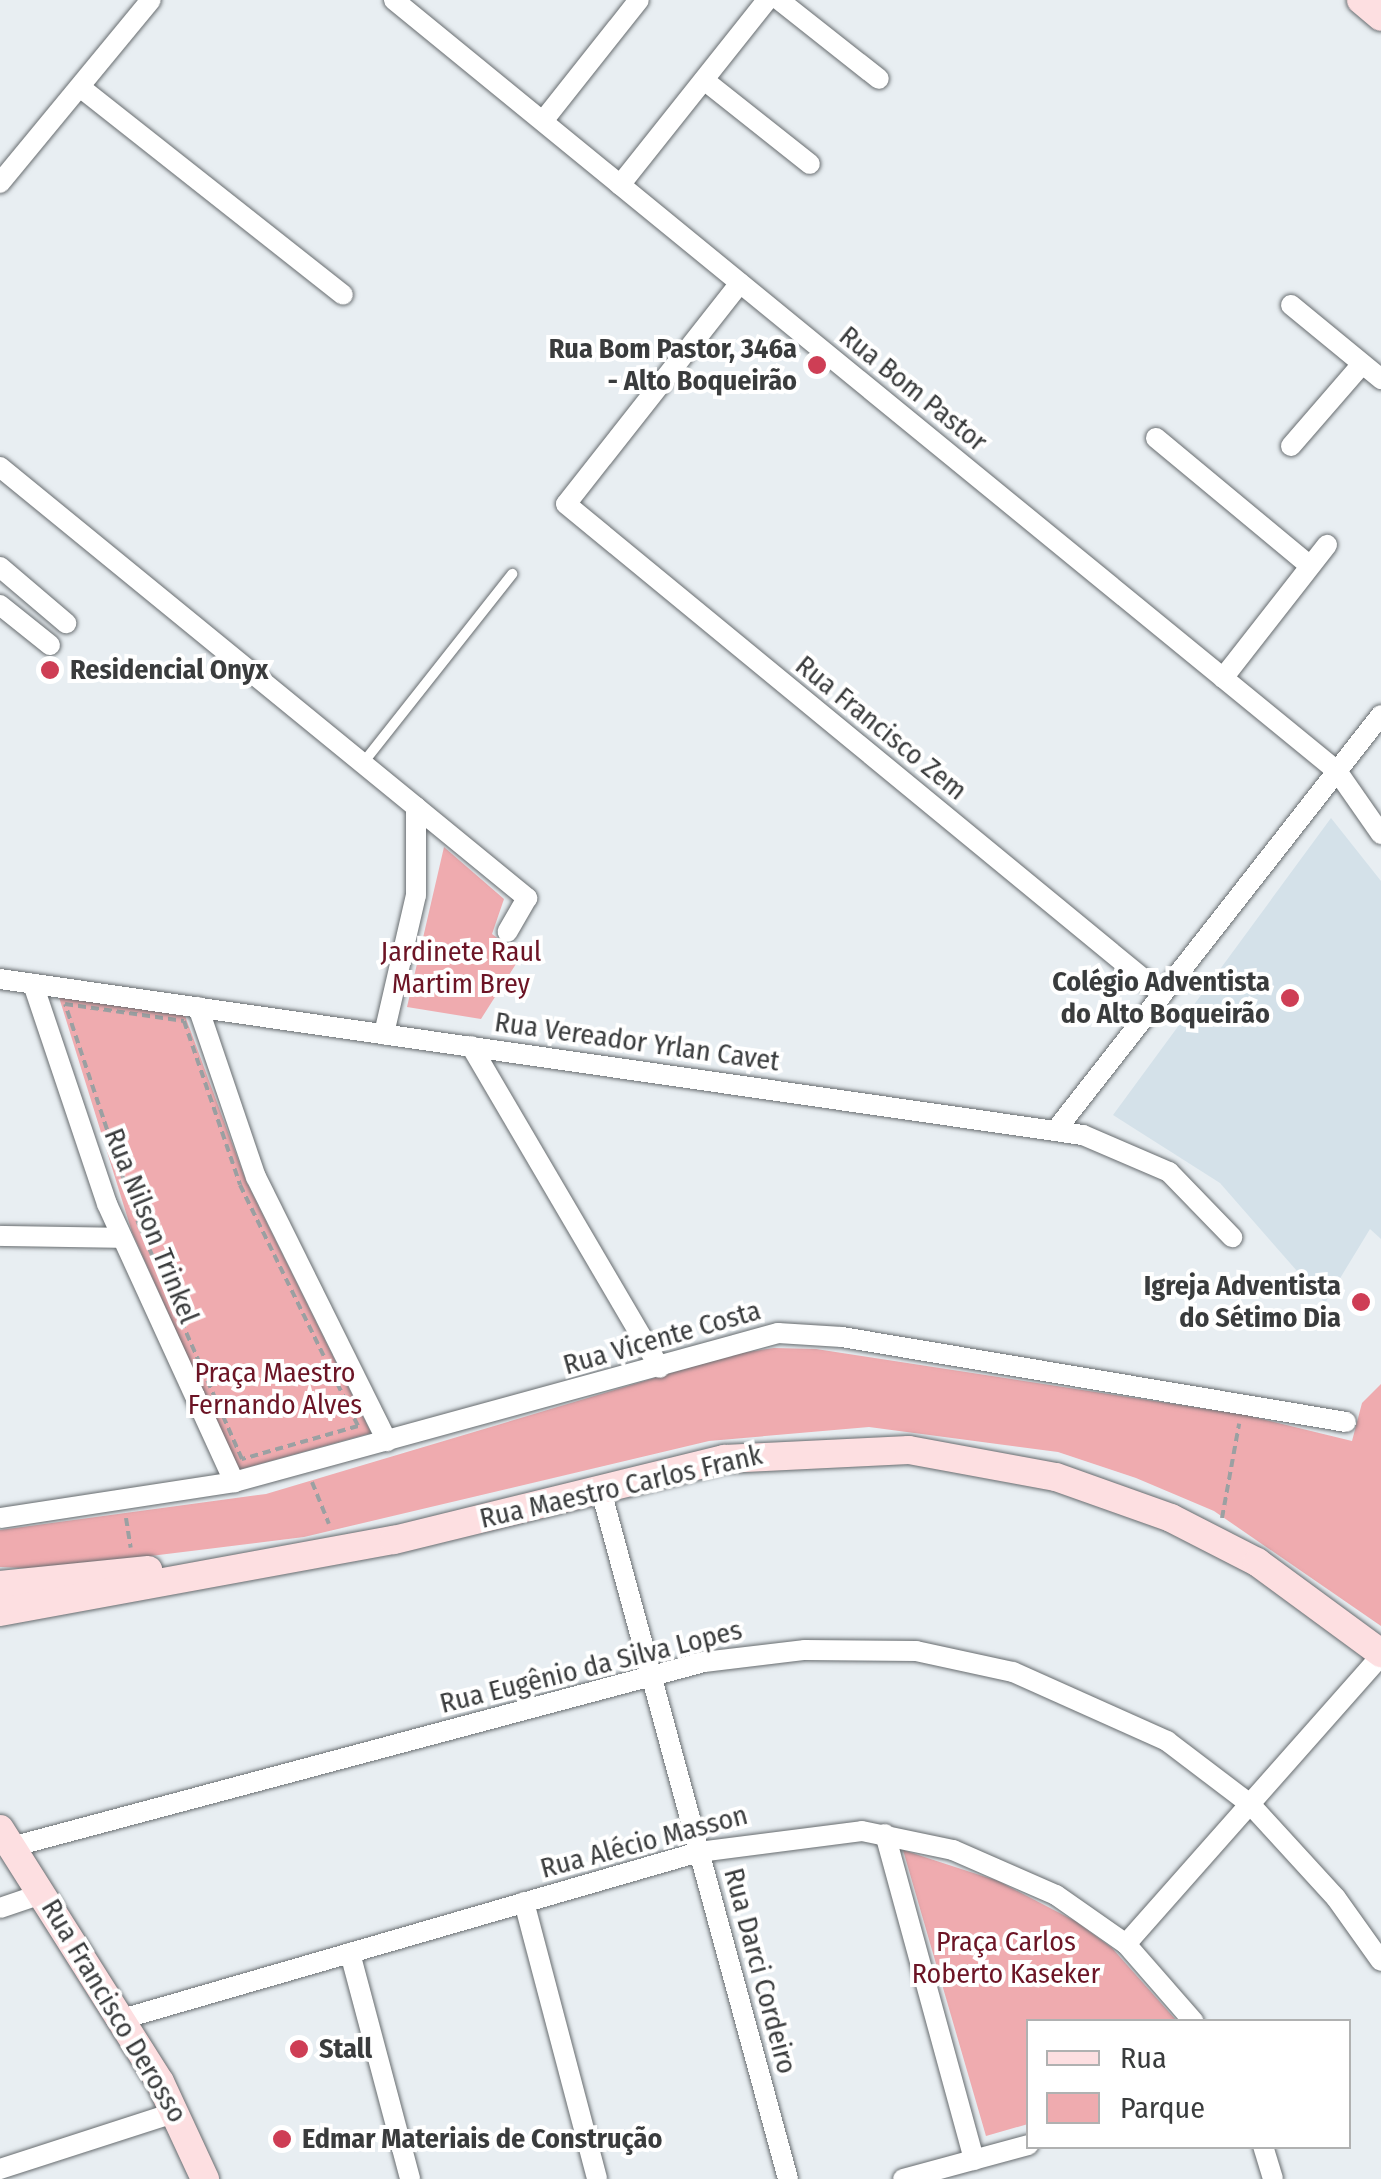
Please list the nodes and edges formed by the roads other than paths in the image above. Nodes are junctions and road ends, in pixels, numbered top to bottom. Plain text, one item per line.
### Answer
1 (151, 0) edge
2 (394, 0) edge
3 (639, 0) edge
4 (767, 0) edge
5 (779, 0) edge
6 (1360, 0) edge
7 (1381, 16) edge
8 (879, 79) dead end
9 (704, 80) junction
10 (80, 87) junction
11 (542, 122) junction
12 (810, 164) dead end
13 (0, 184) edge
14 (620, 184) junction
15 (740, 282) junction
16 (344, 295) dead end
17 (1291, 305) dead end
18 (1362, 364) junction
19 (1381, 380) edge
20 (1156, 438) dead end
21 (1291, 446) dead end
22 (3, 477) edge
23 (1326, 545) dead end
24 (0, 566) edge
25 (1310, 566) junction
26 (512, 574) dead end
27 (0, 605) edge
28 (66, 623) dead end
29 (50, 645) dead end
30 (1223, 678) junction
31 (1381, 715) edge
32 (363, 764) junction
33 (1337, 771) junction
34 (416, 807) junction
35 (1381, 834) edge
36 (508, 932) dead end
37 (0, 979) edge
38 (33, 984) junction
39 (1162, 994) junction
40 (198, 1007) junction
41 (384, 1034) junction
42 (471, 1046) junction
43 (1056, 1130) junction
44 (0, 1236) edge
45 (1232, 1237) dead end
46 (121, 1238) junction
47 (660, 1368) junction
48 (1346, 1422) dead end
49 (387, 1441) junction
50 (234, 1482) junction
51 (600, 1487) junction
52 (0, 1518) edge
53 (234, 1568) junction
54 (0, 1585) edge
55 (0, 1612) edge
56 (1381, 1654) edge
57 (651, 1675) junction
58 (1250, 1804) junction
59 (0, 1806) edge
60 (885, 1834) junction
61 (8, 1837) edge
62 (699, 1852) junction
63 (15, 1900) edge
64 (524, 1902) junction
65 (1126, 1944) junction
66 (350, 1953) junction
67 (1381, 1962) edge
68 (122, 2019) junction
69 (1191, 2019) edge
70 (176, 2112) junction
71 (1026, 2146) edge
72 (1264, 2149) edge
73 (974, 2160) junction
74 (0, 2169) edge
75 (205, 2179) edge
76 (410, 2179) edge
77 (596, 2179) edge
78 (788, 2179) edge
79 (903, 2179) edge
80 (1273, 2179) edge

1 - 10 street
2 - 11 street, Rua Bom Pastor
3 - 11 street
4 - 9 street
5 - 8 street
6 - 7 main road
9 - 12 street
9 - 14 street
10 - 13 street
10 - 16 street
11 - 14 street, Rua Bom Pastor
14 - 15 street, Rua Bom Pastor
15 - 30 street, Rua Bom Pastor
15 - 39 street, Rua Francisco Zem
17 - 18 street
18 - 19 street
18 - 21 street
20 - 25 street
22 - 32 street
23 - 25 street
24 - 28 street
25 - 30 street
26 - 32 lane
27 - 29 street
30 - 33 street, Rua Bom Pastor
31 - 33 street
32 - 34 street
33 - 35 street, Rua Bom Pastor
33 - 39 street
34 - 36 street
34 - 41 street
37 - 38 street, Rua Vereador Yrlan Cavet
38 - 40 street, Rua Vereador Yrlan Cavet
38 - 46 street, Rua Nilson Trinkel
39 - 43 street
40 - 41 street, Rua Vereador Yrlan Cavet
40 - 49 street
41 - 42 street, Rua Vereador Yrlan Cavet
42 - 43 street, Rua Vereador Yrlan Cavet
42 - 47 street
43 - 45 street, Rua Vereador Yrlan Cavet
44 - 46 street
46 - 50 street, Rua Nilson Trinkel
47 - 48 street, Rua Vicente Costa
47 - 49 street, Rua Vicente Costa
49 - 50 street, Rua Vicente Costa
50 - 52 street, Rua Vicente Costa
51 - 53 main road, Rua Maestro Carlos Frank
51 - 56 main road, Rua Maestro Carlos Frank
51 - 57 street, Rua Darci Cordeiro
53 - 54 main road, Rua Maestro Carlos Frank
53 - 55 main road, Rua Maestro Carlos Frank
56 - 58 street
57 - 58 street, Rua Eugênio da Silva Lopes
57 - 61 street, Rua Eugênio da Silva Lopes
57 - 62 street, Rua Darci Cordeiro
58 - 65 street
58 - 67 street, Rua Eugênio da Silva Lopes
59 - 61 main road, Rua Francisco Derosso
60 - 62 street, Rua Alécio Masson
60 - 65 street, Rua Alécio Masson
60 - 73 street
61 - 63 main road, Rua Francisco Derosso
62 - 64 street, Rua Alécio Masson
62 - 78 street, Rua Darci Cordeiro
63 - 68 main road, Rua Francisco Derosso
64 - 66 street, Rua Alécio Masson
64 - 77 street
65 - 69 street, Rua Alécio Masson
66 - 68 street, Rua Alécio Masson
66 - 76 street
68 - 70 main road, Rua Francisco Derosso
70 - 74 street
70 - 75 main road, Rua Francisco Derosso
71 - 73 street
72 - 80 street
73 - 79 street

